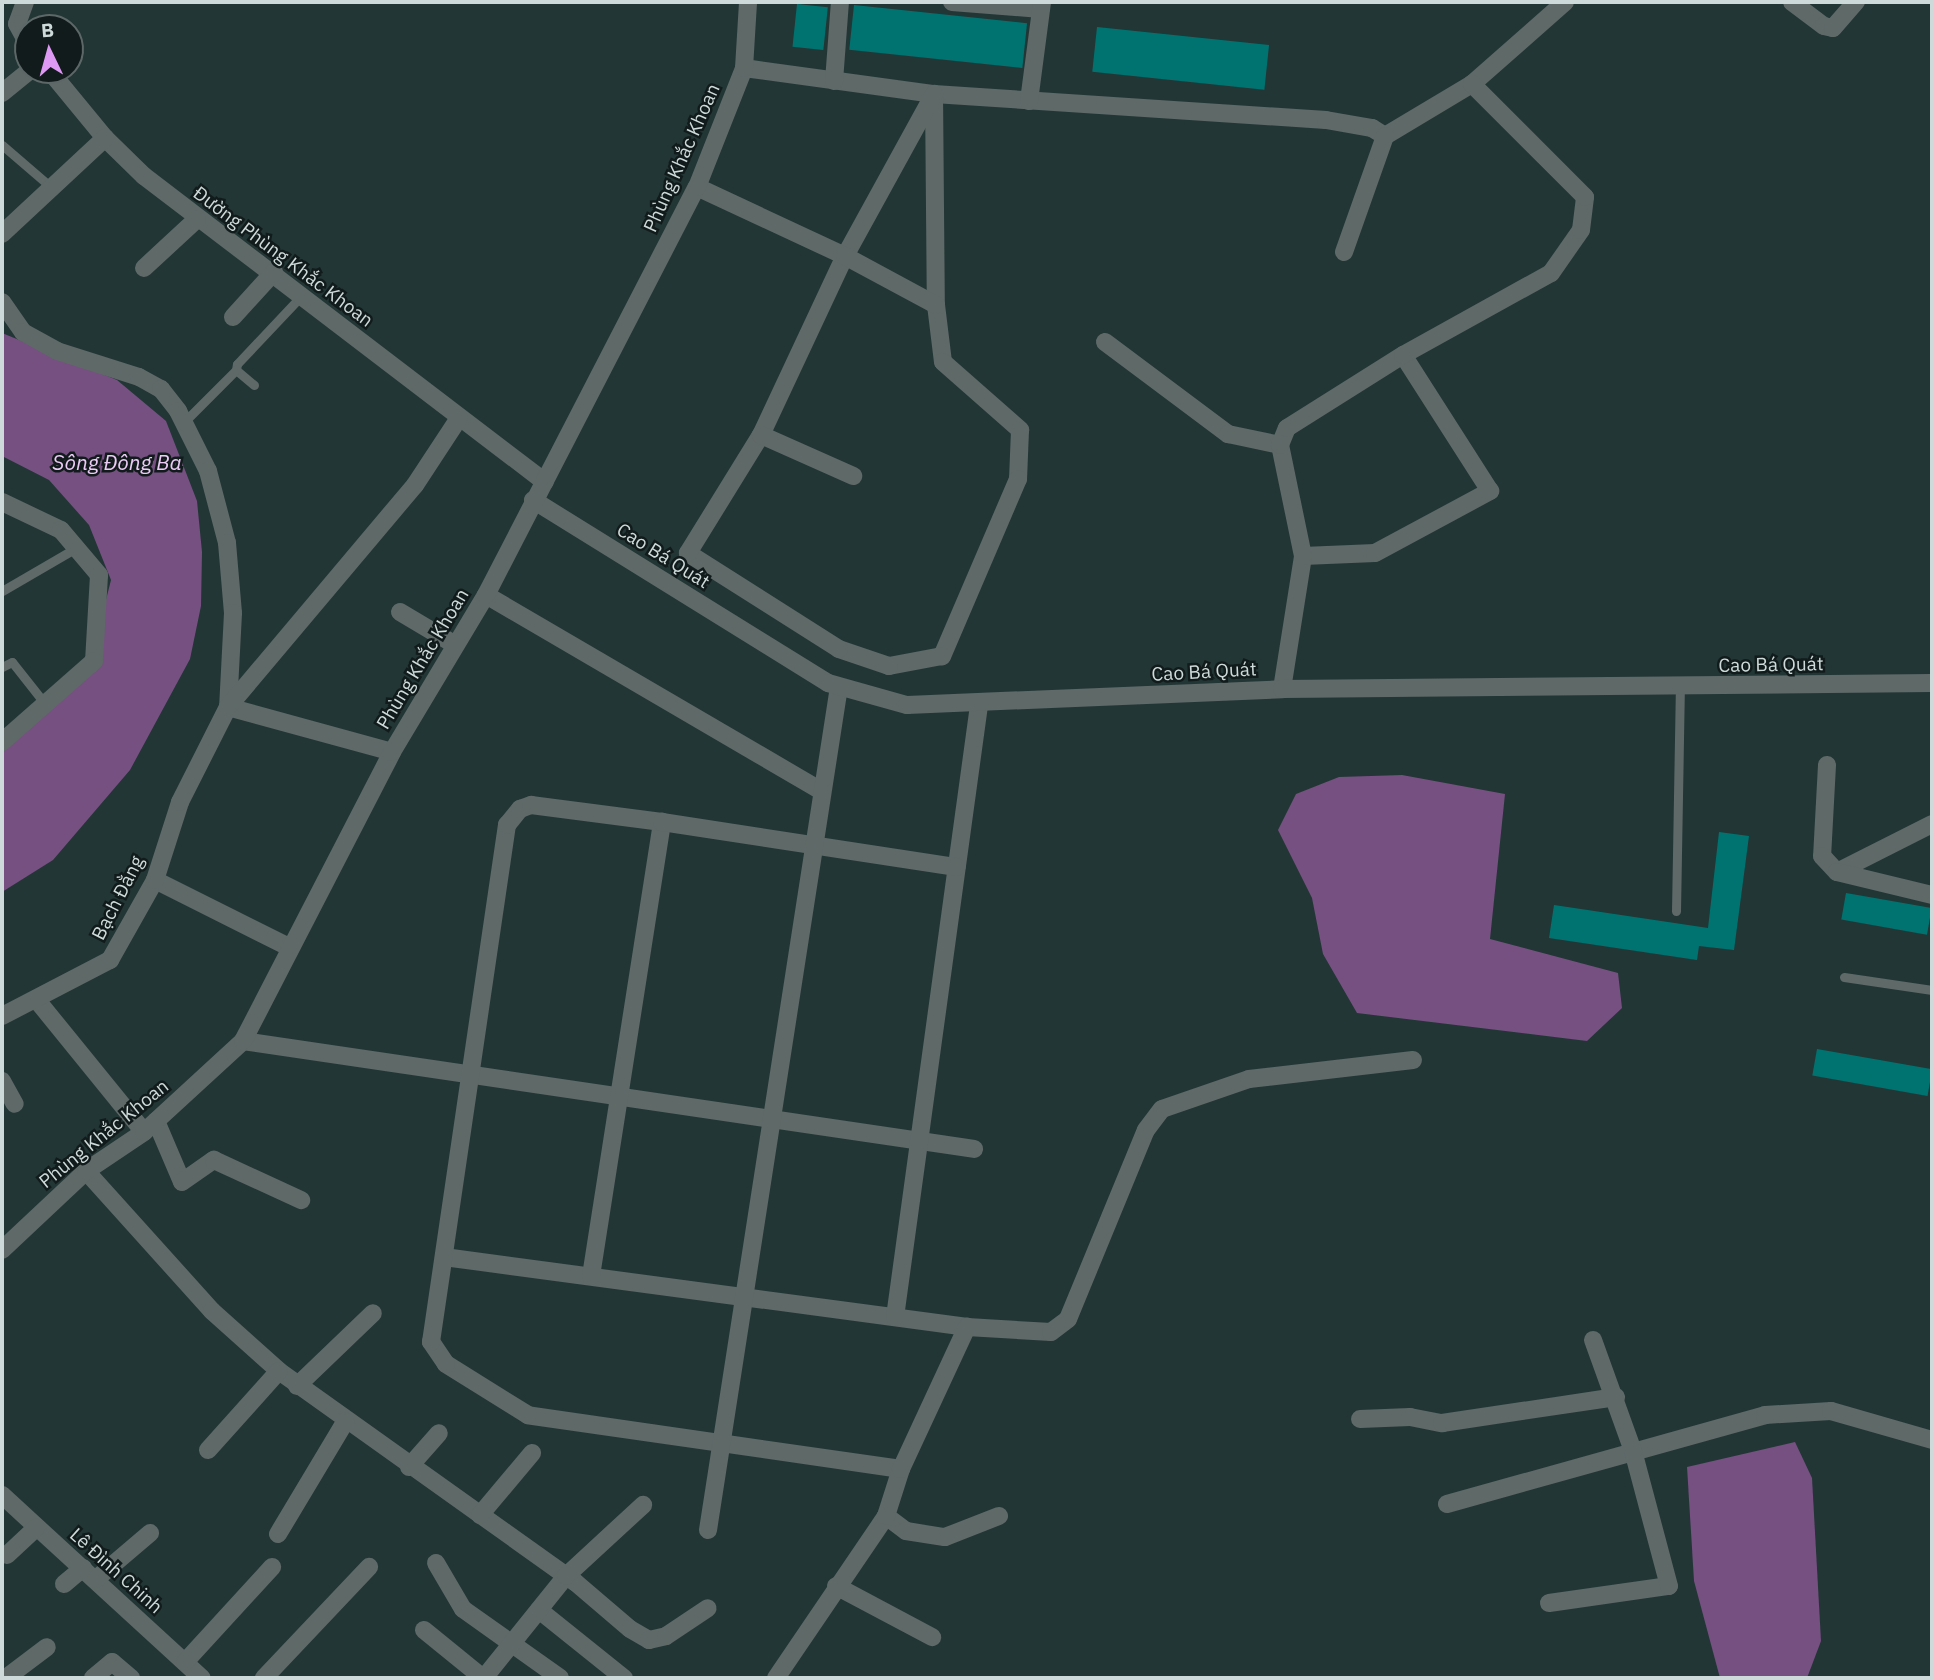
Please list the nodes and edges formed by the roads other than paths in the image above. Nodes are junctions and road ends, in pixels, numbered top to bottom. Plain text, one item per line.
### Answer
1 (748, 2) edge
2 (840, 2) edge
3 (952, 2) edge
4 (1565, 2) edge
5 (1792, 2) edge
6 (1856, 2) edge
7 (1041, 5) edge
8 (744, 68) junction
9 (834, 80) junction
10 (60, 84) edge
11 (1472, 84) junction
12 (934, 94) junction
13 (1029, 101) junction
14 (1385, 136) junction
15 (104, 138) junction
16 (2, 145) edge
17 (51, 187) junction
18 (697, 187) junction
19 (197, 219) junction
20 (2, 234) edge
21 (1344, 252) dead end
22 (845, 256) junction
23 (144, 268) dead end
24 (274, 272) junction
25 (301, 296) junction
26 (2, 302) edge
27 (936, 305) junction
28 (233, 317) dead end
29 (1105, 342) dead end
30 (1403, 355) junction
31 (236, 370) junction
32 (254, 385) dead end
33 (459, 418) junction
34 (184, 422) junction
35 (761, 435) junction
36 (1280, 445) junction
37 (853, 476) dead end
38 (545, 482) junction
39 (533, 500) junction
40 (2, 502) edge
41 (76, 548) junction
42 (1303, 556) junction
43 (2, 590) edge
44 (486, 595) junction
45 (400, 612) dead end
46 (454, 644) junction
47 (2, 667) edge
48 (1932, 683) edge
49 (838, 687) junction
50 (1680, 688) junction
51 (1282, 689) junction
52 (46, 705) junction
53 (979, 705) junction
54 (228, 707) junction
55 (2, 742) edge
56 (391, 752) junction
57 (1827, 765) dead end
58 (822, 791) junction
59 (662, 822) junction
60 (1932, 824) edge
61 (814, 845) junction
62 (957, 867) junction
63 (1837, 872) junction
64 (155, 880) junction
65 (1932, 895) edge
66 (1676, 911) dead end
67 (289, 947) junction
68 (1844, 977) dead end
69 (1932, 990) edge
70 (36, 999) junction
71 (2, 1016) edge
72 (243, 1041) junction
73 (1413, 1060) dead end
74 (472, 1074) junction
75 (2, 1082) edge
76 (619, 1096) junction
77 (15, 1104) dead end
78 (772, 1119) junction
79 (150, 1126) junction
80 (919, 1140) junction
81 (974, 1149) dead end
82 (86, 1171) junction
83 (301, 1200) dead end
84 (3, 1247) edge
85 (444, 1257) junction
86 (592, 1276) junction
87 (744, 1297) junction
88 (373, 1313) dead end
89 (895, 1317) junction
90 (967, 1327) junction
91 (1593, 1340) dead end
92 (279, 1371) junction
93 (297, 1386) junction
94 (1616, 1396) junction
95 (1360, 1419) dead end
96 (345, 1422) junction
97 (439, 1433) dead end
98 (1932, 1440) edge
99 (721, 1443) junction
100 (208, 1450) dead end
101 (1633, 1451) junction
102 (533, 1453) dead end
103 (409, 1467) junction
104 (901, 1469) junction
105 (2, 1495) edge
106 (1447, 1504) dead end
107 (643, 1505) dead end
108 (480, 1515) junction
109 (886, 1516) junction
110 (999, 1516) dead end
111 (36, 1528) junction
112 (708, 1530) dead end
113 (150, 1533) dead end
114 (278, 1534) dead end
115 (7, 1555) dead end
116 (436, 1563) dead end
117 (272, 1567) dead end
118 (369, 1567) dead end
119 (90, 1574) junction
120 (566, 1576) junction
121 (64, 1584) dead end
122 (836, 1587) junction
123 (1549, 1602) dead end
124 (708, 1608) dead end
125 (539, 1610) junction
126 (425, 1630) dead end
127 (932, 1637) dead end
128 (513, 1641) junction
129 (47, 1647) dead end
130 (185, 1662) junction
131 (779, 1677) edge
132 (6, 1678) edge
133 (93, 1678) edge
134 (131, 1678) edge
135 (202, 1678) edge
136 (264, 1678) edge
137 (483, 1678) edge
138 (560, 1678) edge
139 (624, 1678) edge

1 - 8 street, Phùng Khắc Khoan
2 - 9 street
3 - 7 street
4 - 11 street
5 - 6 street
7 - 13 street
8 - 9 street
8 - 18 street, Phùng Khắc Khoan
9 - 12 street
10 - 15 street, Đường Phùng Khắc Khoan
11 - 14 street
11 - 30 street
12 - 13 street
12 - 22 street
12 - 27 street
13 - 14 street
14 - 21 street
15 - 17 street
15 - 19 street, Đường Phùng Khắc Khoan
16 - 17 lane
17 - 20 street
18 - 22 street
18 - 38 street, Phùng Khắc Khoan
19 - 23 street
19 - 24 street, Đường Phùng Khắc Khoan
22 - 27 street
22 - 35 street
24 - 25 street, Đường Phùng Khắc Khoan
24 - 28 street
25 - 31 lane
25 - 33 street, Đường Phùng Khắc Khoan
26 - 34 street
27 - 35 street
29 - 36 street
30 - 36 street
30 - 42 street
31 - 32 lane
31 - 34 lane
33 - 38 street, Đường Phùng Khắc Khoan
33 - 54 street
34 - 54 street
35 - 37 street
36 - 42 street
38 - 39 street, Phùng Khắc Khoan
39 - 44 street, Phùng Khắc Khoan
39 - 49 street, Cao Bá Quát
40 - 41 street
41 - 43 lane
41 - 52 street
42 - 51 street
44 - 46 street, Phùng Khắc Khoan
44 - 58 street
45 - 46 street
46 - 56 street, Phùng Khắc Khoan
47 - 52 lane
48 - 50 street, Cao Bá Quát
49 - 53 street, Cao Bá Quát
49 - 58 street
50 - 51 street, Cao Bá Quát
50 - 66 lane
51 - 53 street, Cao Bá Quát
52 - 55 street
53 - 62 street
54 - 56 street
54 - 64 street, Bạch Đằng
56 - 67 street, Phùng Khắc Khoan
57 - 63 street
58 - 61 street
59 - 61 street
59 - 74 street
59 - 76 street
60 - 63 street
61 - 62 street
61 - 78 street
62 - 80 street
63 - 65 street
64 - 67 street
64 - 70 street, Bạch Đằng
67 - 72 street, Phùng Khắc Khoan
68 - 69 lane
70 - 71 street, Bạch Đằng
70 - 79 street
72 - 74 street
72 - 79 street, Phùng Khắc Khoan
73 - 90 street
74 - 76 street
74 - 85 street
75 - 77 street
76 - 78 street
76 - 86 street
78 - 80 street
78 - 87 street
79 - 82 street, Phùng Khắc Khoan
79 - 83 street
80 - 81 street
80 - 89 street
82 - 84 street, Phùng Khắc Khoan
82 - 92 street
85 - 86 street
85 - 99 street
86 - 87 street
87 - 89 street
87 - 99 street
88 - 93 street
89 - 90 street
90 - 104 street
91 - 94 street
92 - 93 street
92 - 100 street
93 - 96 street
94 - 95 street
94 - 101 street
96 - 103 street
96 - 114 street
97 - 103 street
98 - 101 street
99 - 104 street
99 - 112 street
101 - 106 street
101 - 123 street
102 - 108 street
103 - 108 street
104 - 109 street
105 - 111 street, Lê Đình Chinh
107 - 120 street
108 - 120 street
109 - 110 street
109 - 122 street
111 - 115 street
111 - 119 street, Lê Đình Chinh
113 - 119 street
116 - 128 street
117 - 130 street
118 - 136 street
119 - 121 street
119 - 130 street, Lê Đình Chinh
120 - 124 street
120 - 125 street
122 - 127 street
122 - 131 street
125 - 128 street
125 - 139 street
126 - 137 street
128 - 137 street
128 - 138 street
129 - 132 street
130 - 135 street, Lê Đình Chinh
133 - 134 street

